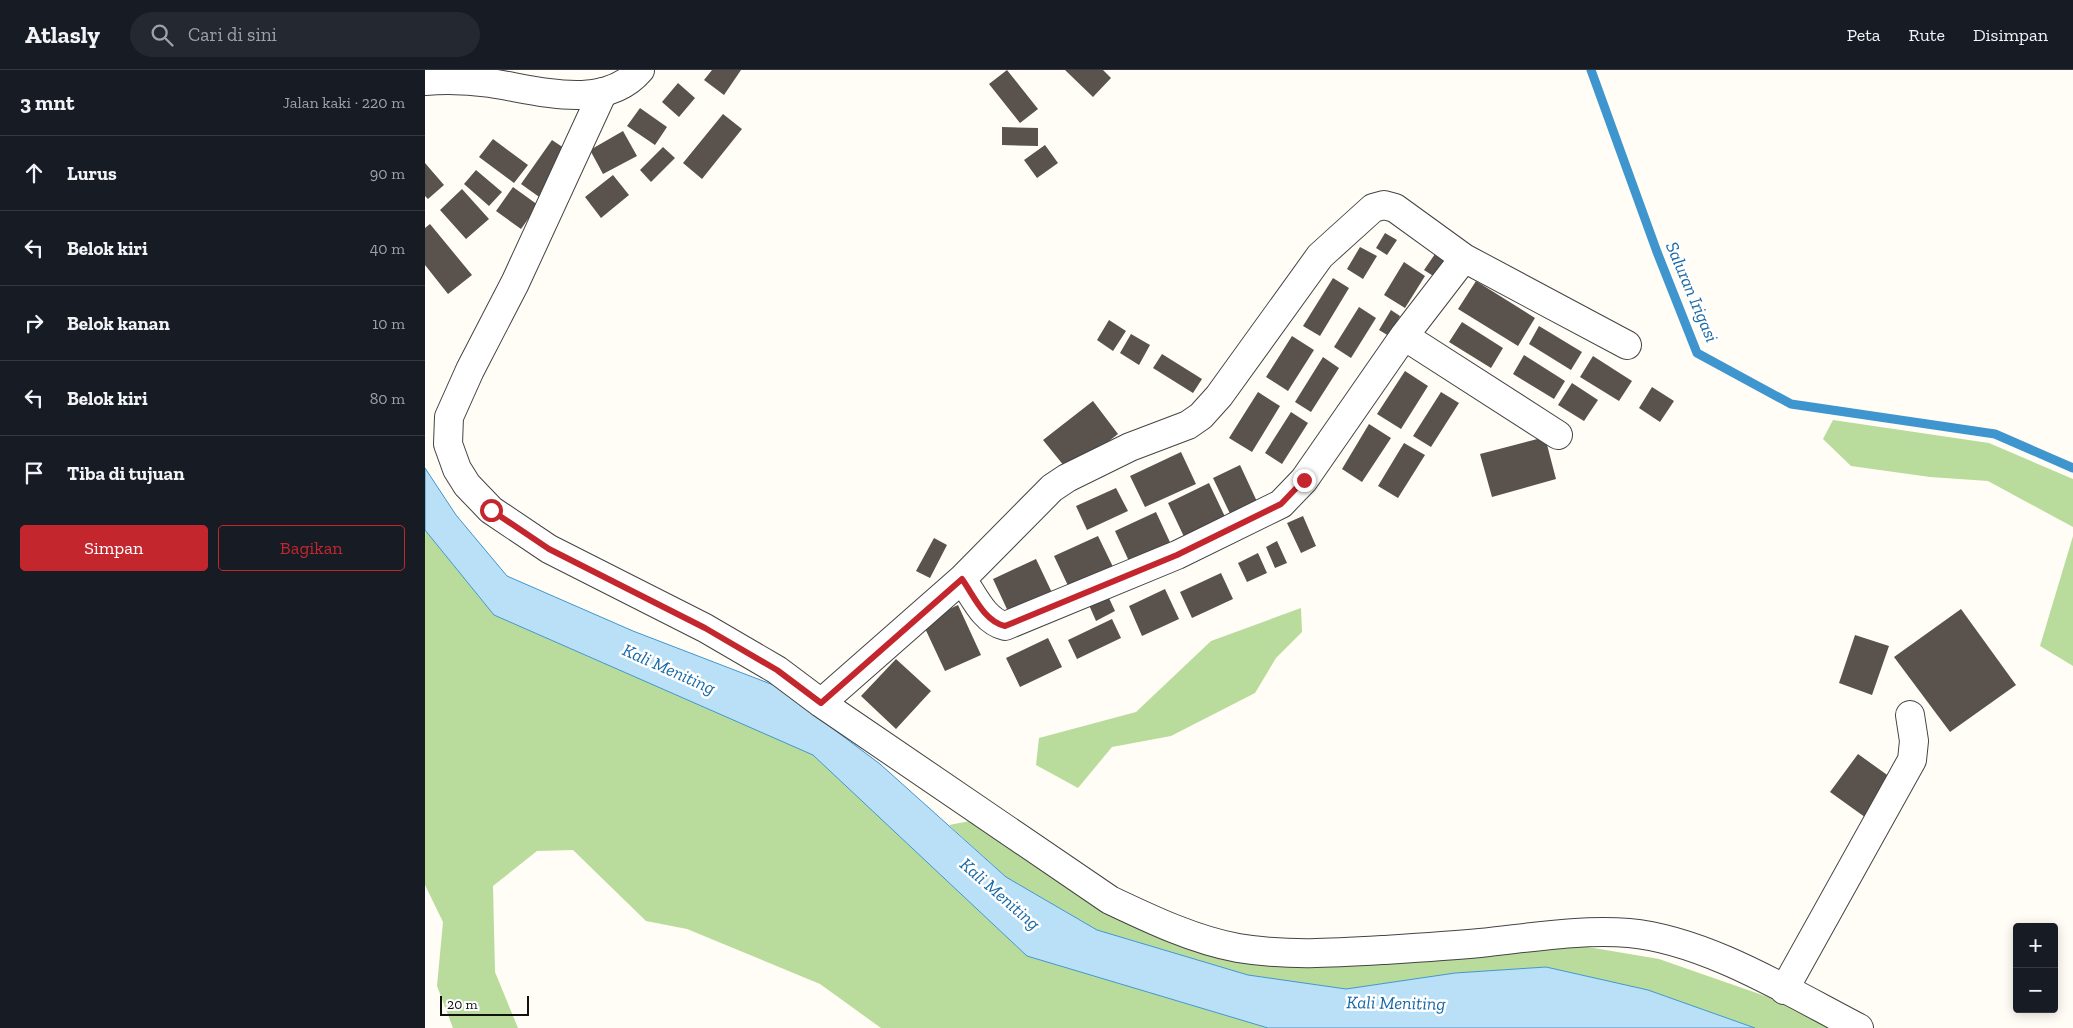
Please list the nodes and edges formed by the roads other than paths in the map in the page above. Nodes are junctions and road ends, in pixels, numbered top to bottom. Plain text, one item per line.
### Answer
1 (640, 70) edge
2 (425, 81) edge
3 (603, 92) junction
4 (1464, 258) junction
5 (1405, 336) junction
6 (1627, 346) dead end
7 (1558, 434) dead end
8 (962, 579) junction
9 (821, 703) junction
10 (1910, 715) dead end
11 (1784, 990) junction
12 (1859, 1028) edge

1 - 3 street
2 - 3 street
3 - 9 street
4 - 5 street
4 - 6 street
4 - 8 street
5 - 7 street
5 - 8 street
8 - 9 street
9 - 11 street
10 - 11 street
11 - 12 street

